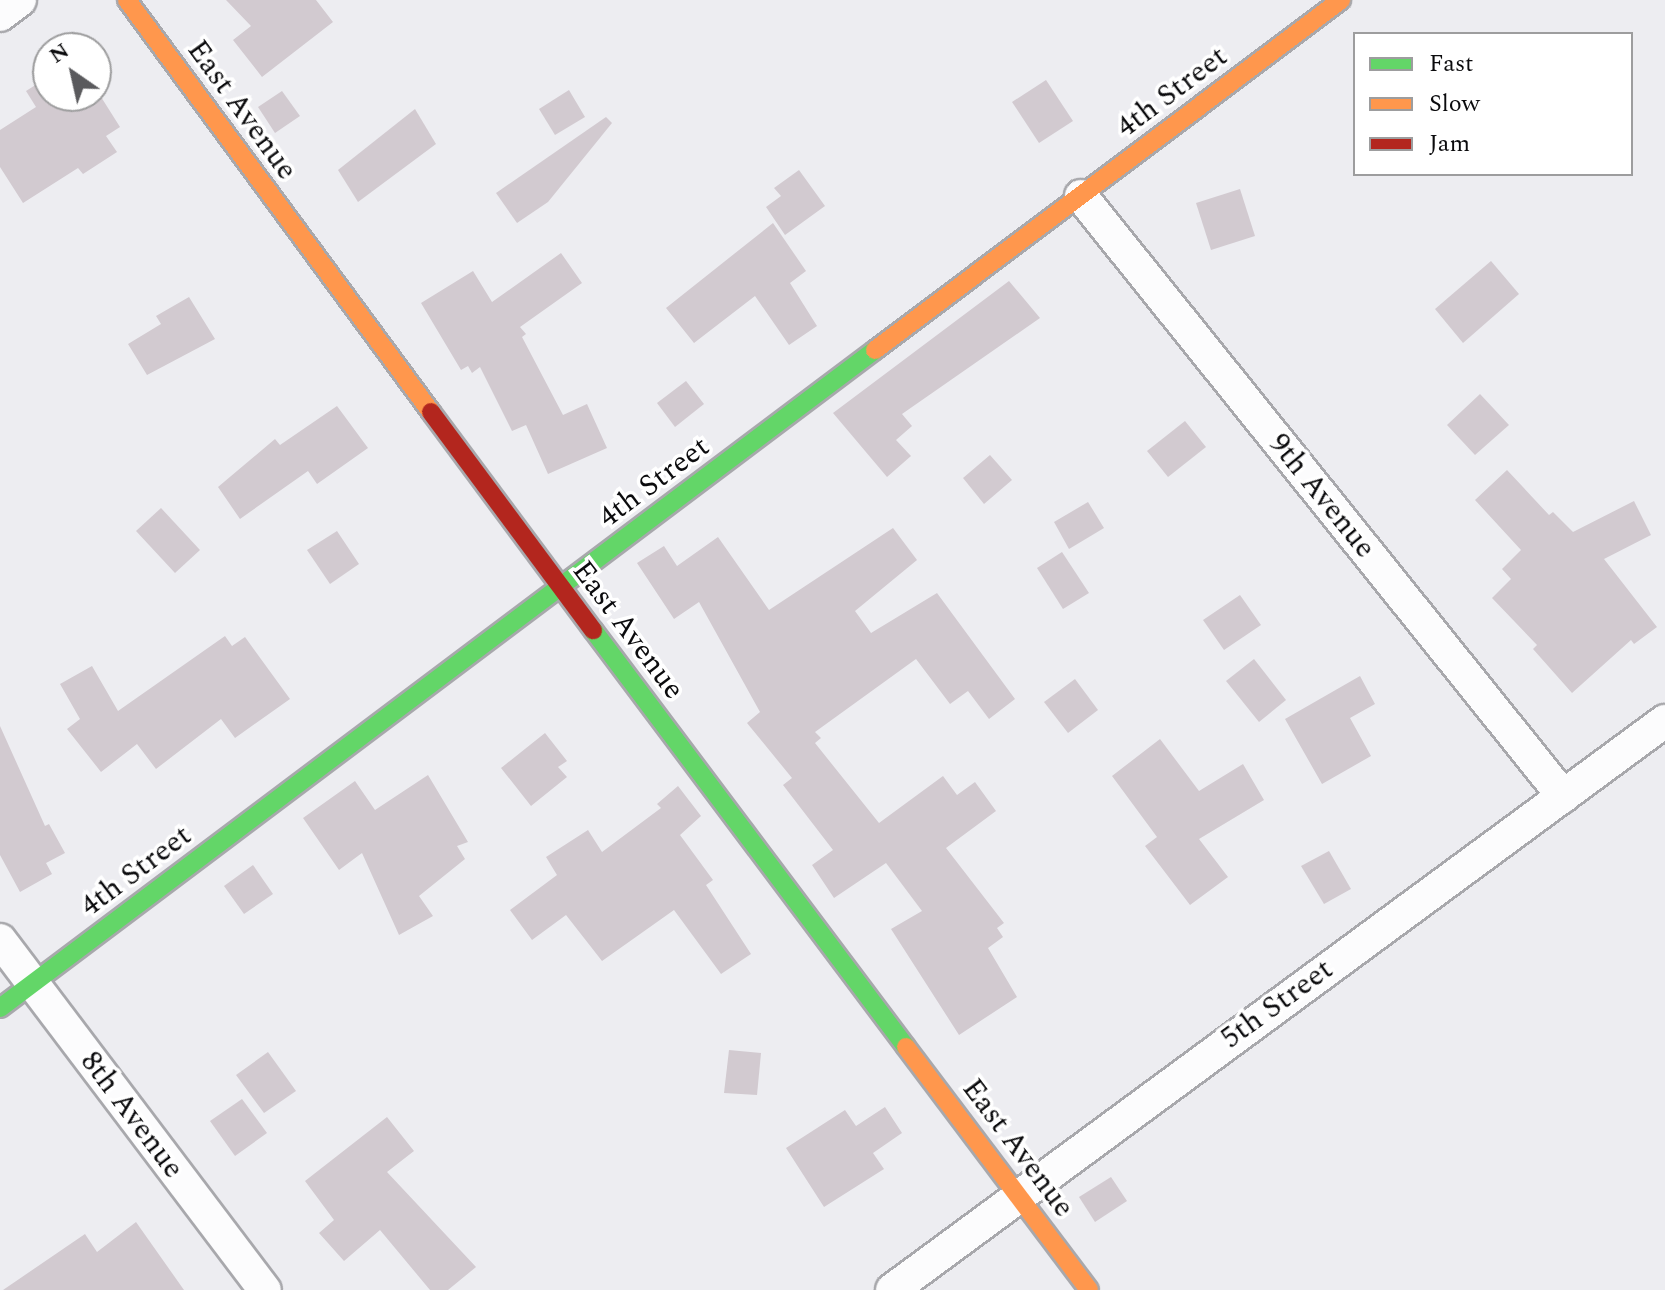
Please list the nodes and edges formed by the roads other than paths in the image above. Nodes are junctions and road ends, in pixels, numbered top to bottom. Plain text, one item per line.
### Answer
1 (20, 0) edge
2 (127, 0) edge
3 (1341, 0) edge
4 (0, 15) edge
5 (1081, 196) junction
6 (560, 587) junction
7 (1665, 721) edge
8 (1563, 796) junction
9 (0, 940) edge
10 (33, 983) junction
11 (0, 1008) edge
12 (1017, 1194) junction
13 (265, 1290) edge
14 (892, 1290) edge
15 (1089, 1290) edge

1 - 4 street
2 - 6 street, East Avenue
3 - 5 street, 4th Street
5 - 6 street, 4th Street
5 - 8 street, 9th Avenue
6 - 10 street, 4th Street
6 - 12 street, East Avenue
7 - 8 street, 5th Street
8 - 12 street, 5th Street
9 - 10 street, 8th Avenue
10 - 11 street, 4th Street
10 - 13 street, 8th Avenue
12 - 14 street, 5th Street
12 - 15 street, East Avenue

